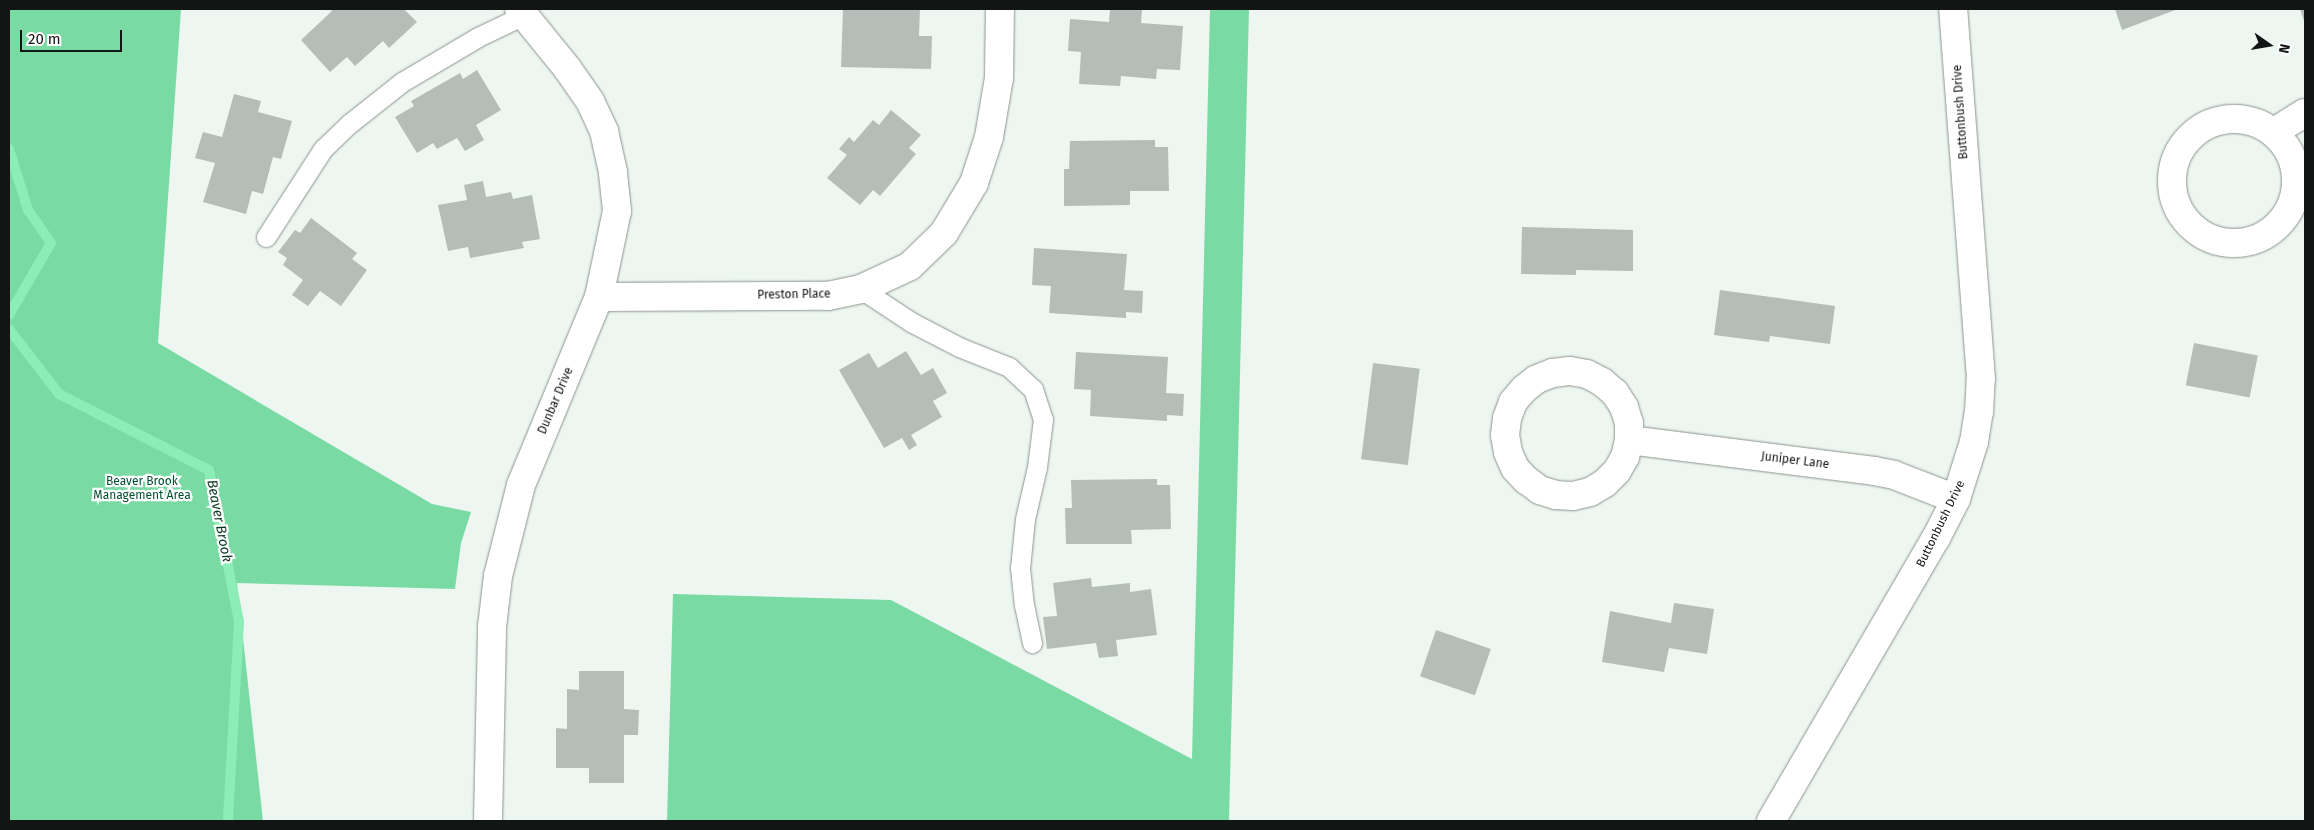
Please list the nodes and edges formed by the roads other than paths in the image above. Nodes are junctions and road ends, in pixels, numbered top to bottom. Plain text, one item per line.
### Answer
1 (1000, 9) edge
2 (1954, 9) edge
3 (521, 12) edge
4 (2305, 113) edge
5 (2274, 132) junction
6 (266, 237) dead end
7 (861, 289) junction
8 (599, 297) junction
9 (1629, 440) junction
10 (1956, 499) junction
11 (1032, 643) dead end
12 (488, 821) edge
13 (1771, 821) edge

1 - 7 street, Preston Place
2 - 10 street, Buttonbush Drive
3 - 6 lane
3 - 8 street, Dunbar Drive
4 - 5 street
5 - 5 street
7 - 8 street, Preston Place
7 - 11 lane
8 - 12 street, Dunbar Drive
9 - 9 street
9 - 10 street, Juniper Lane
10 - 13 street, Buttonbush Drive

